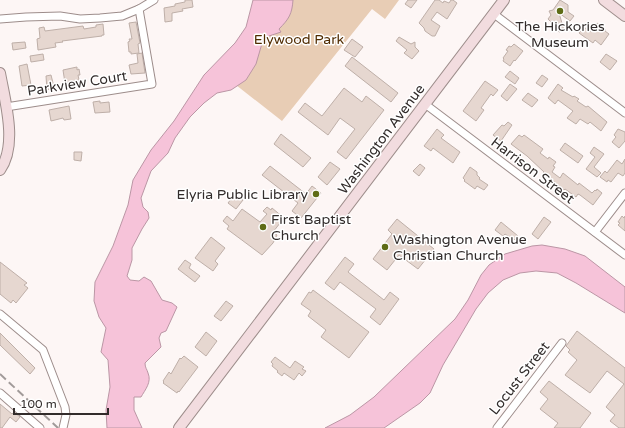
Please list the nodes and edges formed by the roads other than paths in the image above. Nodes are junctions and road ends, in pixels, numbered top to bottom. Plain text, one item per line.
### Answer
1 (154, 0) edge
2 (504, 0) edge
3 (604, 0) edge
4 (139, 9) junction
5 (494, 14) junction
6 (625, 16) edge
7 (0, 19) edge
8 (0, 73) edge
9 (425, 104) junction
10 (6, 107) junction
11 (625, 113) edge
12 (0, 170) edge
13 (625, 193) edge
14 (595, 232) junction
15 (625, 255) edge
16 (0, 314) edge
17 (562, 343) dead end
18 (0, 393) edge
19 (37, 426) edge
20 (180, 427) edge
21 (63, 428) edge
22 (497, 428) edge

1 - 4 street
2 - 5 street, Washington Avenue
3 - 6 street
4 - 7 street
4 - 10 street, Parkview Court
5 - 9 street, Washington Avenue
5 - 11 street
8 - 10 street
9 - 14 street, Harrison Street
9 - 20 street, Washington Avenue
10 - 12 street
13 - 14 street
14 - 15 street, Harrison Street
16 - 21 street
17 - 22 street, Locust Street
18 - 19 street

